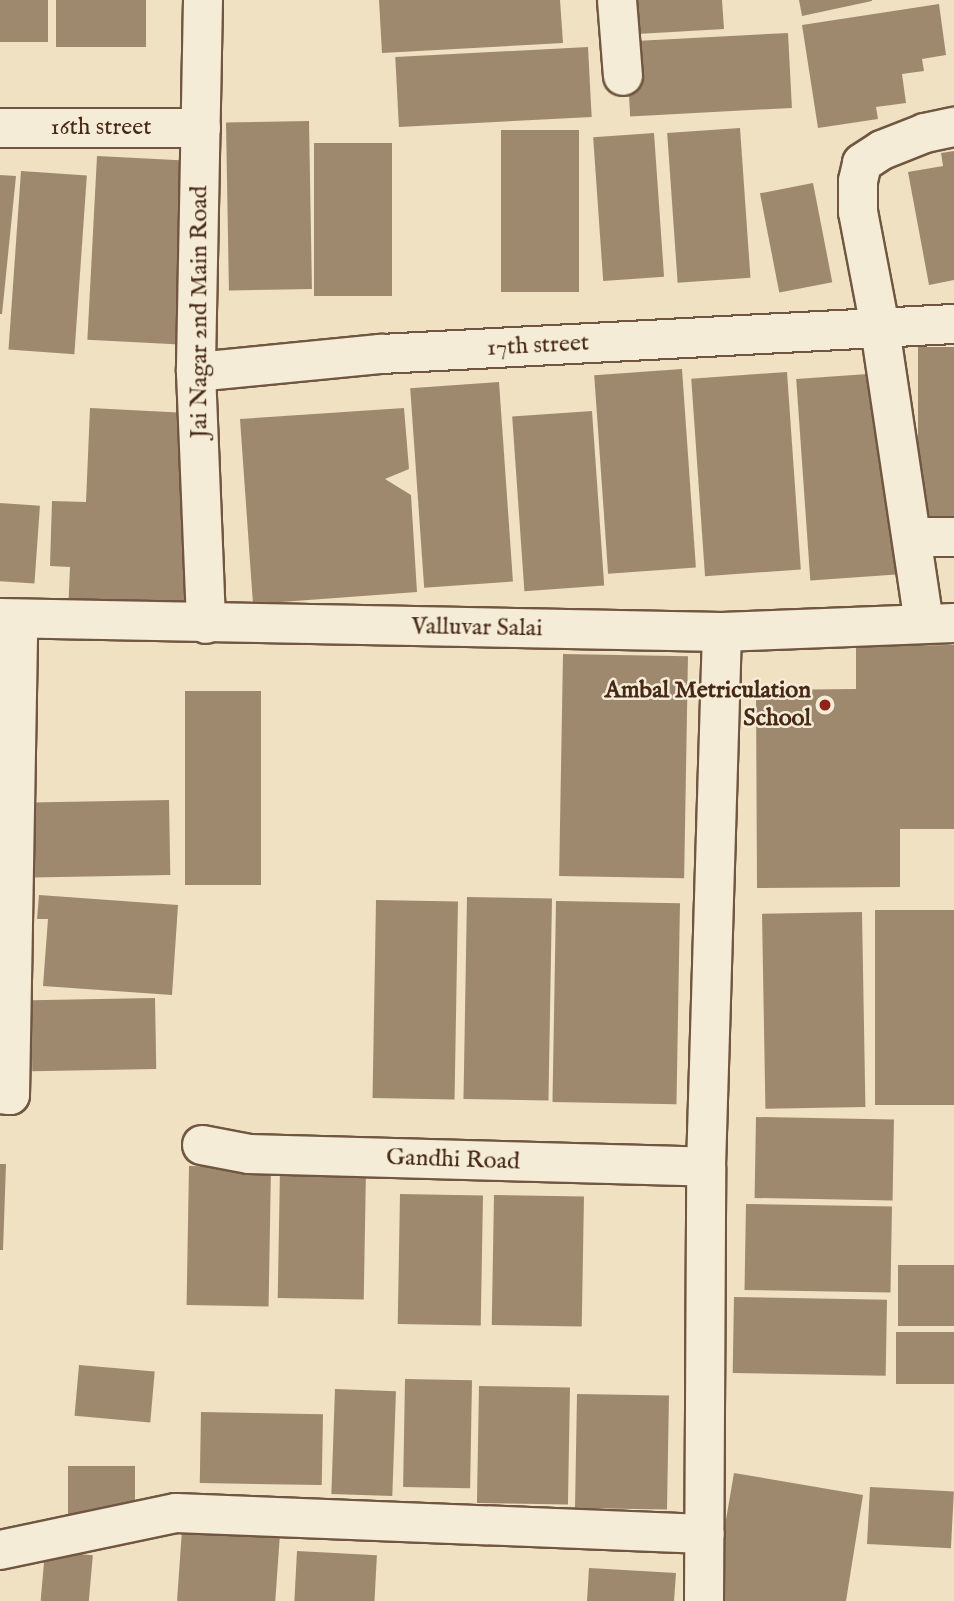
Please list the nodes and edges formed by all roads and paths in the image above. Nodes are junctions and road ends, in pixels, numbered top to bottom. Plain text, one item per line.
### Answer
1 (203, 0) edge
2 (617, 0) edge
3 (623, 76) dead end
4 (954, 127) edge
5 (0, 128) edge
6 (201, 128) junction
7 (954, 324) edge
8 (880, 327) junction
9 (196, 372) junction
10 (913, 537) junction
11 (954, 537) edge
12 (9, 619) edge
13 (939, 623) edge
14 (205, 624) junction
15 (722, 632) junction
16 (5, 1095) edge
17 (202, 1145) dead end
18 (706, 1167) junction
19 (705, 1534) junction
20 (0, 1550) edge
21 (704, 1601) edge

1 - 6 street, Jai Nagar 2nd Main Road
2 - 3 street
4 - 8 street
5 - 6 street, 16th street
6 - 9 street, Jai Nagar 2nd Main Road
7 - 8 street, 17th street
8 - 9 street, 17th street
8 - 10 street
9 - 14 street, Jai Nagar 2nd Main Road
10 - 11 street
10 - 13 street
12 - 14 street, Valluvar Salai
12 - 16 street
13 - 15 street, Valluvar Salai
14 - 15 street, Valluvar Salai
15 - 18 street
17 - 18 street, Gandhi Road
18 - 19 street
19 - 20 street
19 - 21 street

